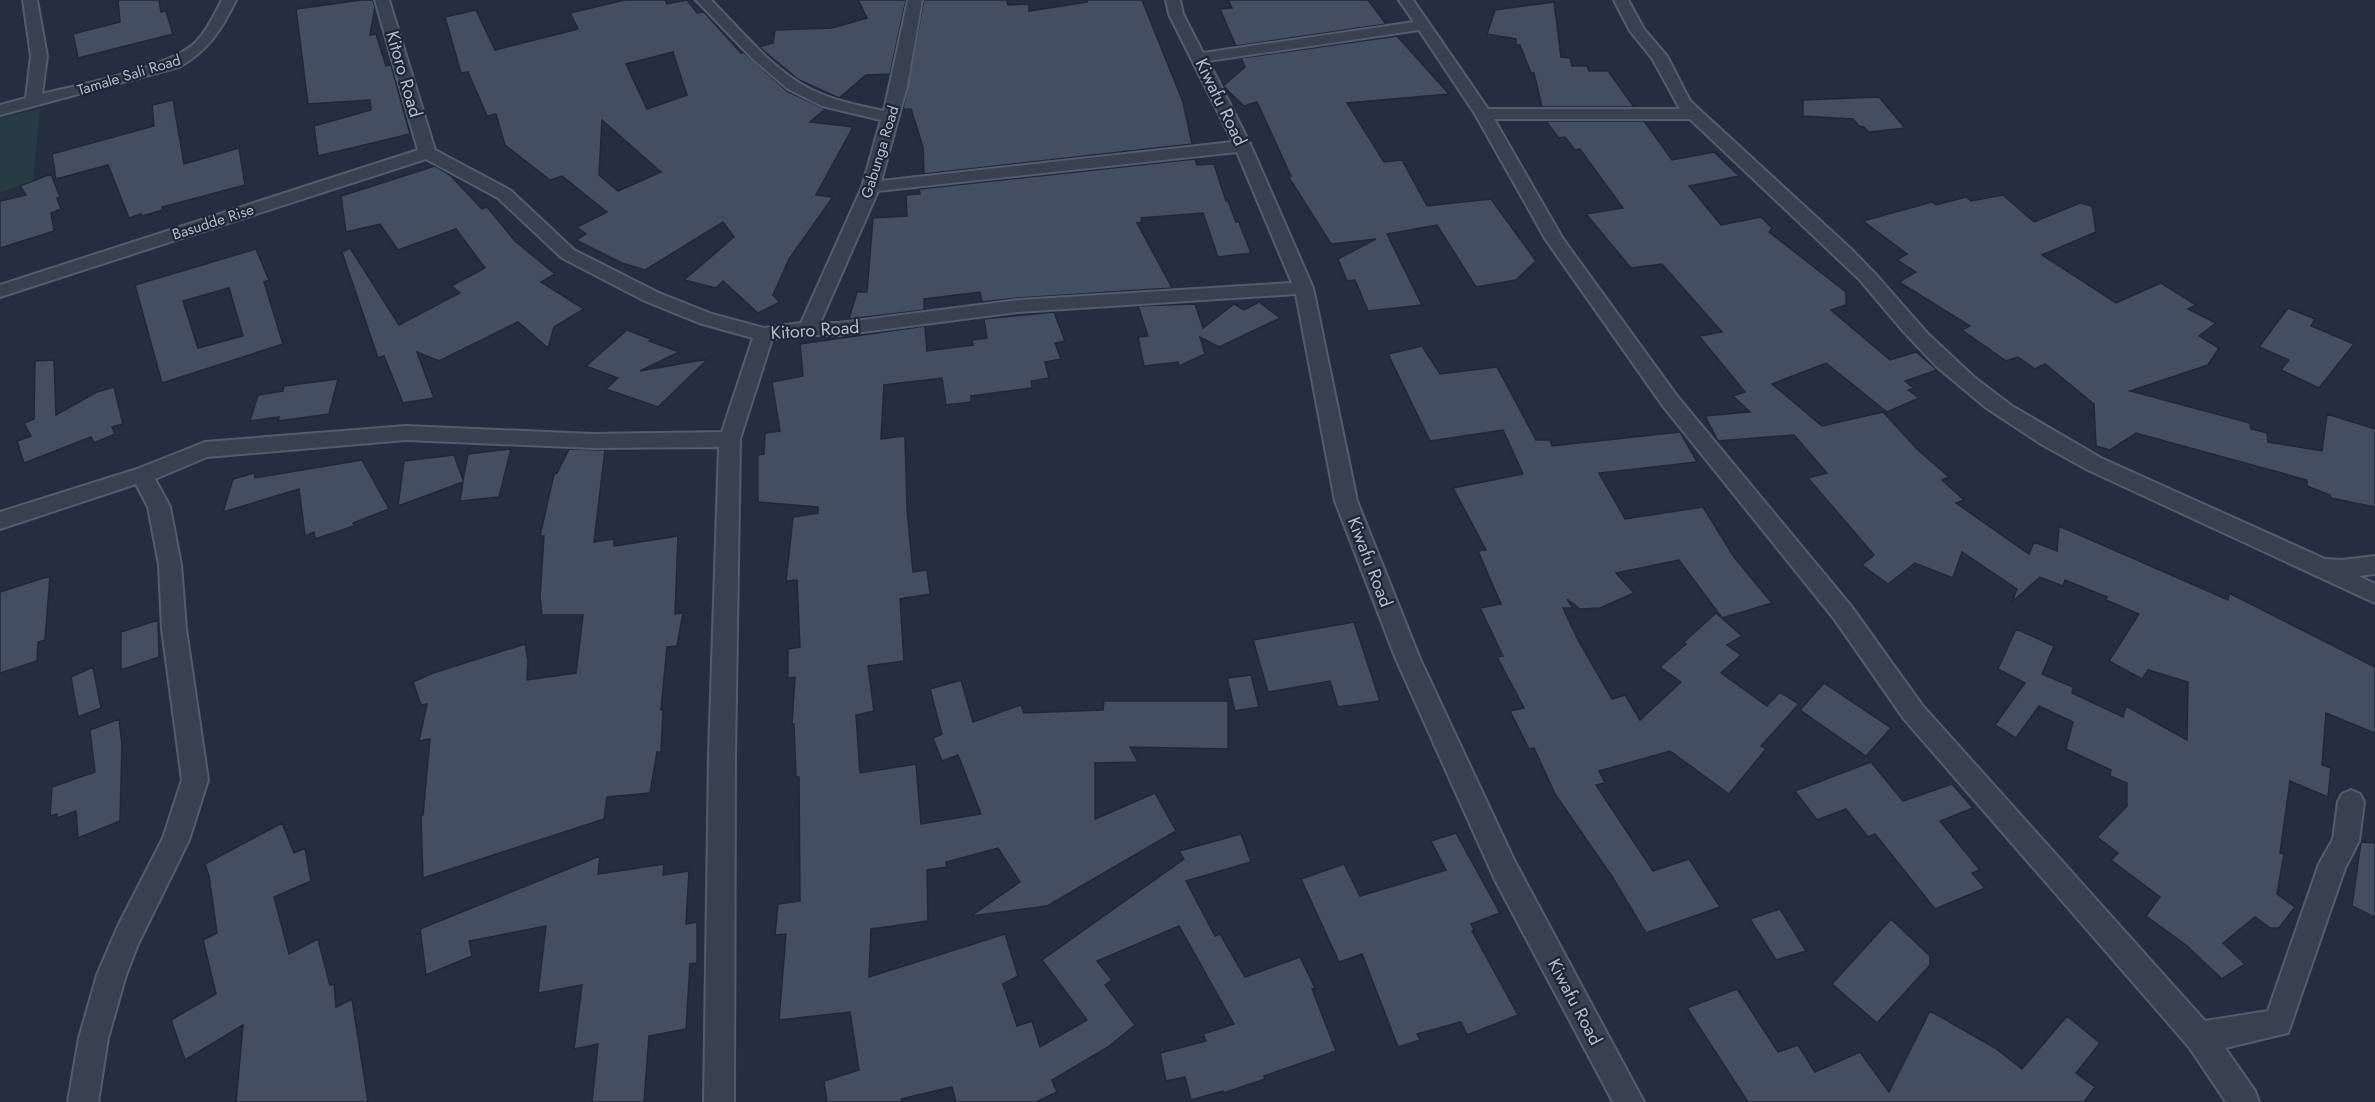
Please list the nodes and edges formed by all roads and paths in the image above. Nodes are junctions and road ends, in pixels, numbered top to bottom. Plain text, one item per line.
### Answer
1 (30, 0) edge
2 (229, 0) edge
3 (382, 0) edge
4 (704, 0) edge
5 (915, 0) edge
6 (1173, 0) edge
7 (1406, 0) edge
8 (1621, 0) edge
9 (1425, 25) junction
10 (1200, 58) junction
11 (33, 102) junction
12 (0, 110) edge
13 (1483, 114) junction
14 (1694, 114) junction
15 (890, 117) junction
16 (1243, 146) junction
17 (427, 153) junction
18 (871, 187) junction
19 (1304, 288) junction
20 (0, 291) edge
21 (808, 329) junction
22 (764, 334) junction
23 (730, 439) junction
24 (141, 475) junction
25 (0, 521) edge
26 (2324, 566) junction
27 (2375, 566) edge
28 (2375, 594) edge
29 (2351, 802) dead end
30 (2199, 1037) junction
31 (83, 1102) edge
32 (719, 1102) edge
33 (1629, 1102) edge
34 (2244, 1102) edge

1 - 11 street
2 - 11 street, Tamale Sali Road
3 - 17 street, Kitoro Road
4 - 15 street
5 - 15 street, Gabunga Road
6 - 10 street, Kiwafu Road
7 - 9 street
8 - 14 street
9 - 10 street
9 - 13 street
10 - 16 street, Kiwafu Road
11 - 12 street, Tamale Sali Road
13 - 14 street
13 - 30 street
14 - 26 street
15 - 18 street, Gabunga Road
16 - 18 street
16 - 19 street, Kiwafu Road
17 - 20 street, Basudde Rise
17 - 22 street, Kitoro Road
18 - 21 street, Gabunga Road
19 - 21 street, Kitoro Road
19 - 33 street, Kiwafu Road
21 - 22 street, Kitoro Road
22 - 23 street
23 - 24 street
23 - 32 street
24 - 25 street
24 - 31 street
26 - 27 street
26 - 28 street
29 - 30 street
30 - 34 street

